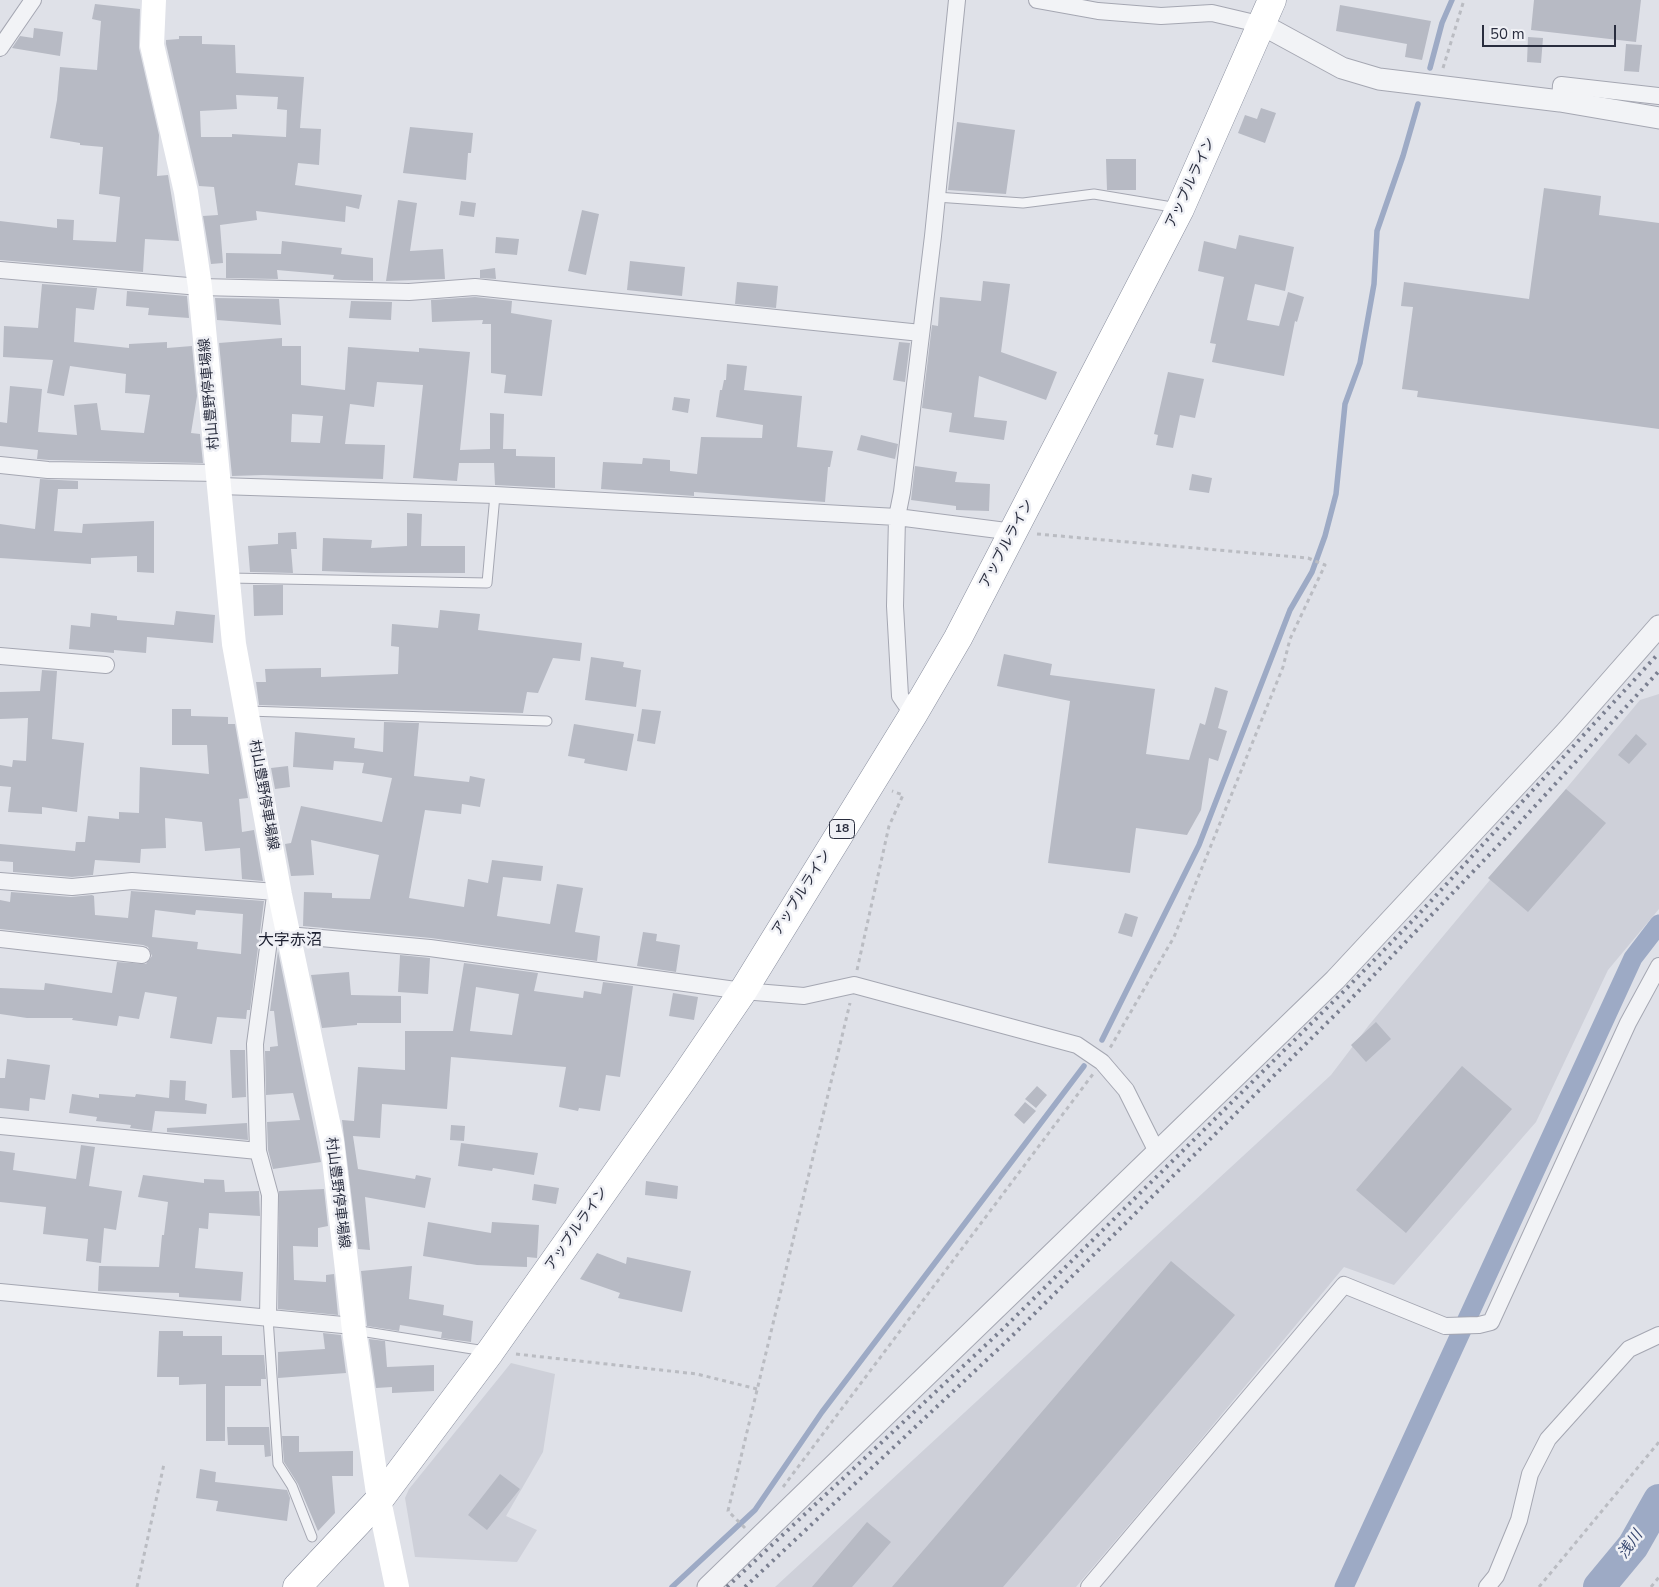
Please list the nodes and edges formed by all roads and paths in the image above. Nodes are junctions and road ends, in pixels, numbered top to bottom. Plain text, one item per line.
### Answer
1 (33, 0) edge
2 (154, 0) edge
3 (957, 0) edge
4 (1036, 0) edge
5 (1272, 0) edge
6 (1464, 0) edge
7 (1263, 25) junction
8 (0, 48) edge
9 (1437, 88) junction
10 (1659, 96) edge
11 (1560, 101) junction
12 (1659, 118) edge
13 (936, 197) junction
14 (1180, 208) junction
15 (0, 270) edge
16 (200, 287) junction
17 (921, 333) junction
18 (0, 465) edge
19 (219, 479) junction
20 (495, 495) junction
21 (897, 517) junction
22 (1014, 532) junction
23 (229, 578) junction
24 (1659, 626) edge
25 (0, 656) edge
26 (106, 665) dead end
27 (248, 711) junction
28 (913, 715) junction
29 (547, 721) dead end
30 (870, 784) junction
31 (0, 881) edge
32 (277, 886) junction
33 (288, 935) junction
34 (0, 939) edge
35 (142, 955) dead end
36 (1659, 966) edge
37 (854, 985) junction
38 (743, 990) junction
39 (1102, 1062) junction
40 (0, 1126) edge
41 (258, 1151) junction
42 (1157, 1152) junction
43 (0, 1292) edge
44 (268, 1318) junction
45 (353, 1328) junction
46 (1659, 1335) edge
47 (490, 1352) junction
48 (758, 1389) junction
49 (1659, 1442) edge
50 (164, 1464) dead end
51 (782, 1489) dead end
52 (379, 1500) junction
53 (748, 1530) dead end
54 (312, 1537) dead end
55 (1659, 1578) edge
56 (137, 1587) edge
57 (297, 1587) edge
58 (397, 1587) edge
59 (708, 1587) edge
60 (1089, 1587) edge
61 (1487, 1587) edge
62 (1539, 1587) edge
63 (1651, 1587) edge

1 - 8 street
2 - 16 main road, 村山豊野停車場線
3 - 13 street
4 - 7 street
5 - 7 highway, アップルライン / 18
6 - 9 path
7 - 9 street
7 - 14 highway, アップルライン / 18
9 - 11 street
10 - 11 street
11 - 12 street
13 - 14 lane
13 - 17 street
14 - 22 highway, アップルライン / 18
15 - 16 street
16 - 17 street
16 - 19 main road, 村山豊野停車場線
17 - 21 street
18 - 19 street
19 - 20 street
19 - 23 main road, 村山豊野停車場線
20 - 21 street
20 - 23 lane
21 - 22 street
21 - 28 street
22 - 28 highway, アップルライン / 18
22 - 39 path
23 - 27 main road, 村山豊野停車場線
24 - 42 street
25 - 26 street
27 - 29 lane
27 - 32 main road, 村山豊野停車場線
28 - 30 highway, アップルライン / 18
30 - 37 path
30 - 38 highway, アップルライン / 18
31 - 32 street
32 - 33 main road, 村山豊野停車場線
32 - 41 street
33 - 38 street
33 - 45 main road, 村山豊野停車場線
34 - 35 street
36 - 60 street
37 - 38 street
37 - 39 street
37 - 48 path
38 - 47 highway, アップルライン / 18
39 - 42 street
39 - 51 path
40 - 41 street
41 - 44 street
42 - 59 street
43 - 44 street
44 - 45 street
44 - 54 lane
45 - 47 lane
45 - 52 main road, 村山豊野停車場線
46 - 61 street
47 - 48 path
47 - 52 highway, アップルライン / 18
48 - 53 path
49 - 62 path
50 - 56 path
52 - 57 highway, アップルライン / 18
52 - 58 main road, 村山豊野停車場線
55 - 63 path

